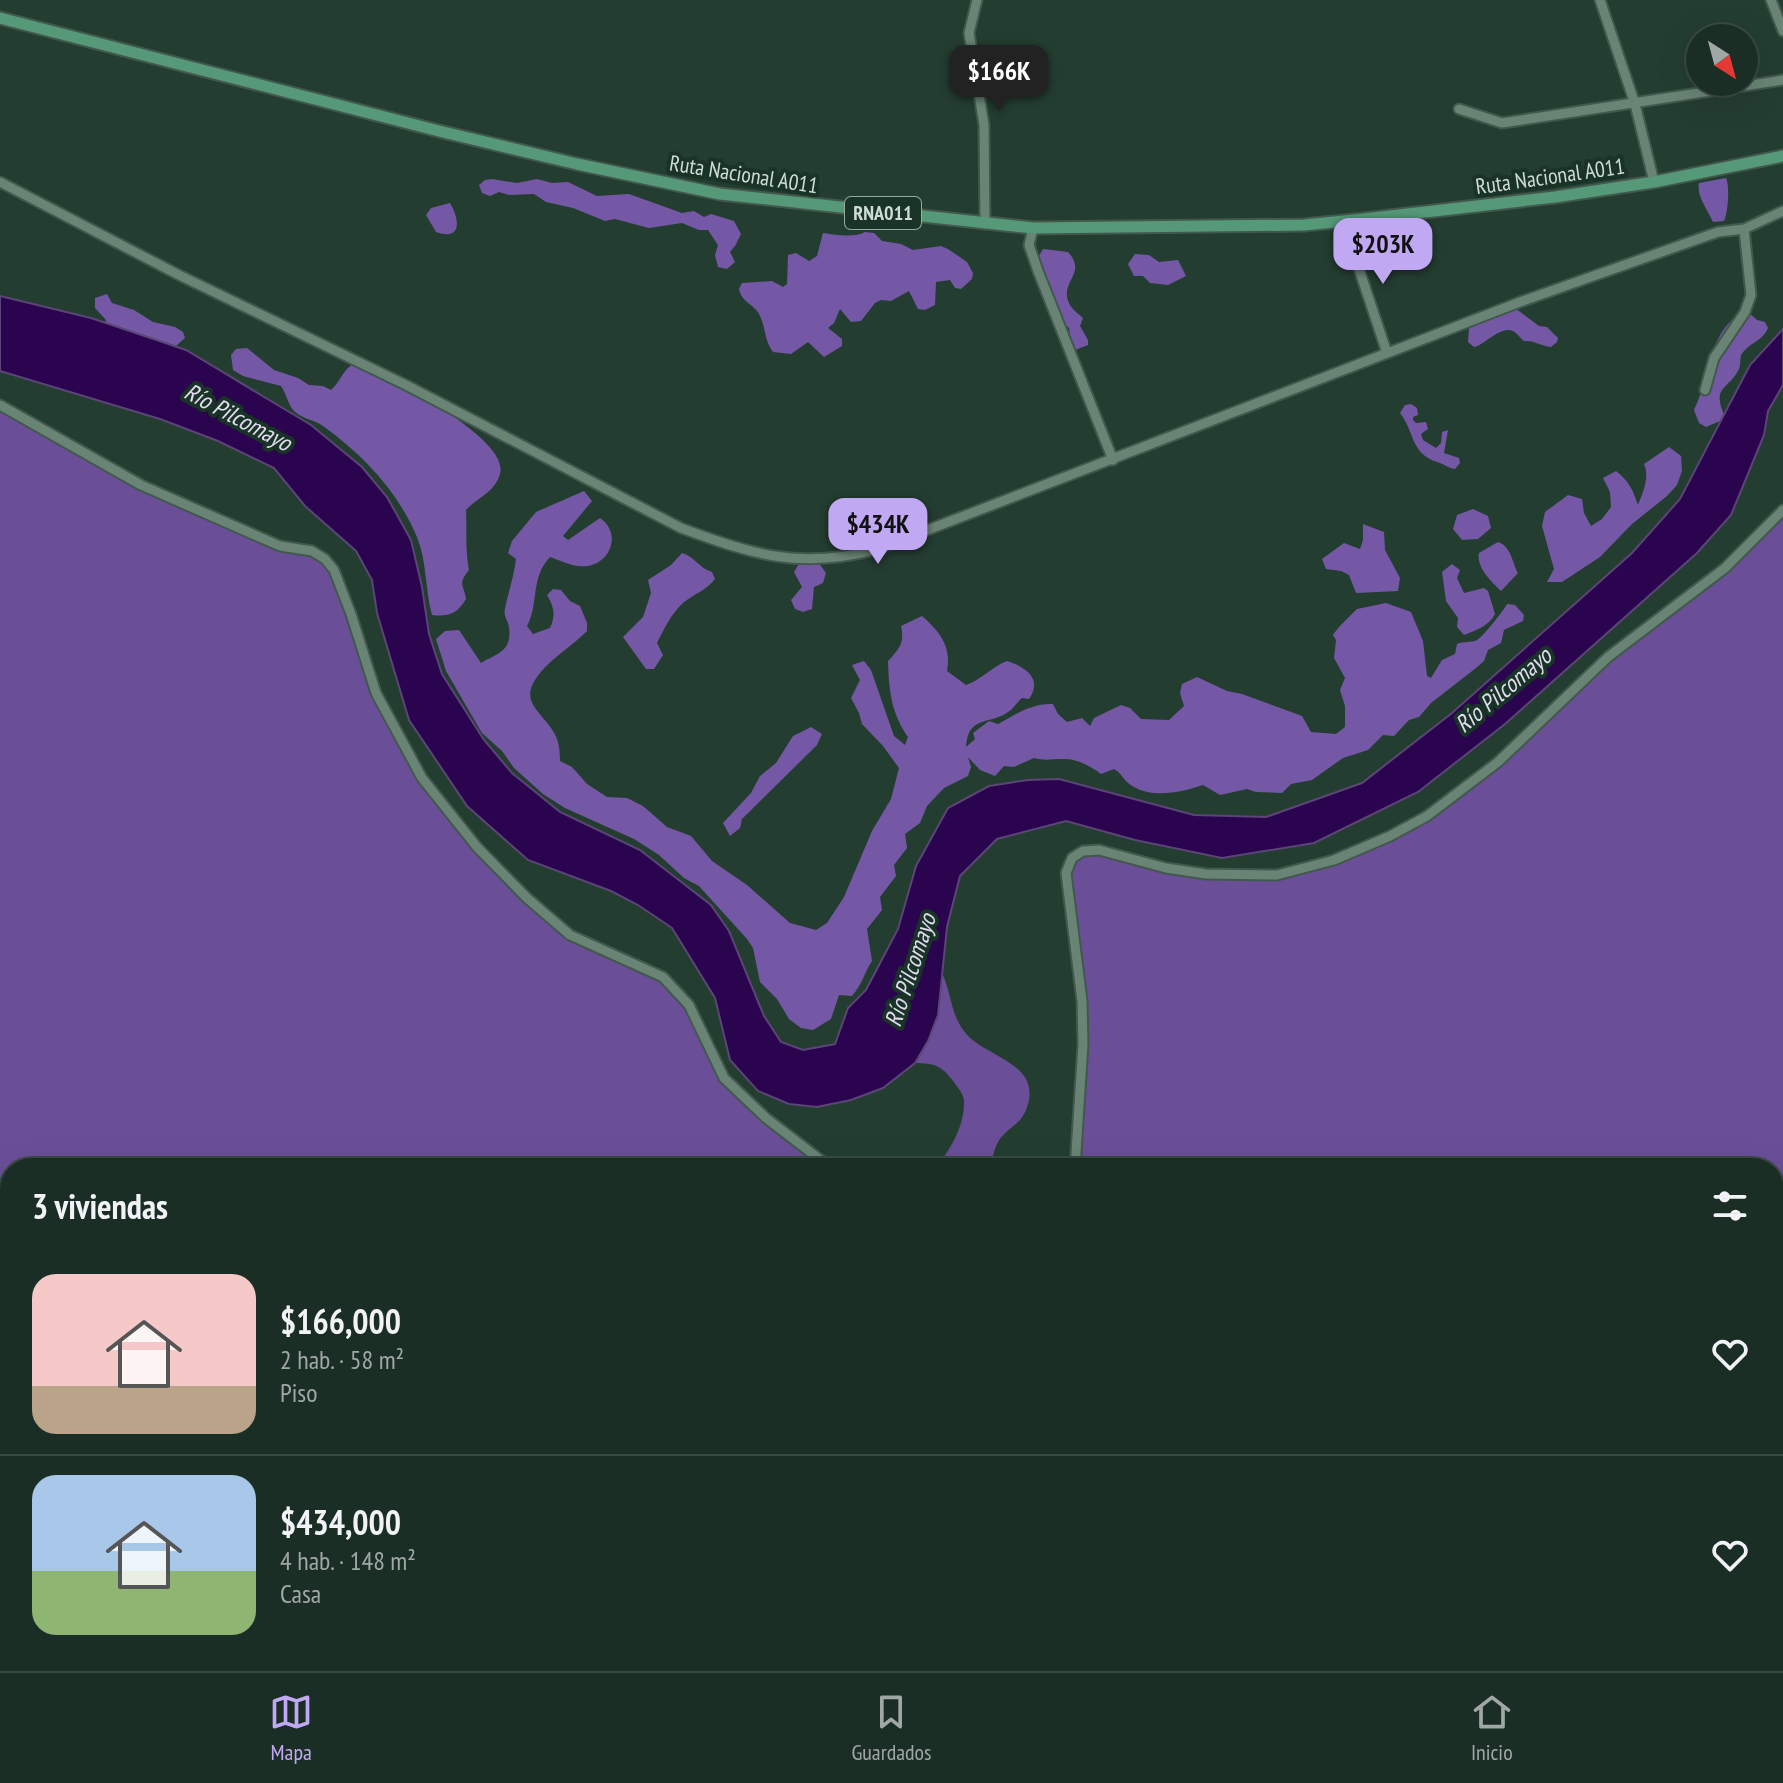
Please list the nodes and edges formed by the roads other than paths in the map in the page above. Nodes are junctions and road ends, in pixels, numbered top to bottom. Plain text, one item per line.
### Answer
1 (977, 0) edge
2 (1600, 0) edge
3 (1771, 0) edge
4 (0, 18) edge
5 (1783, 31) edge
6 (1783, 80) edge
7 (1635, 104) junction
8 (1459, 109) dead end
9 (1783, 156) edge
10 (0, 182) edge
11 (1654, 182) junction
12 (1783, 211) edge
13 (1364, 219) junction
14 (985, 224) junction
15 (1033, 228) junction
16 (1744, 229) junction
17 (1387, 353) junction
18 (1705, 390) dead end
19 (0, 405) edge
20 (1113, 460) junction
21 (1783, 510) edge
22 (818, 1158) edge
23 (1076, 1158) edge

1 - 14 street
2 - 7 street
3 - 5 street
4 - 14 main road, Ruta Nacional A011 / RNA011
6 - 7 street
7 - 8 street
7 - 11 street
9 - 11 main road, Ruta Nacional A011 / RNA011
10 - 20 street
11 - 13 main road, Ruta Nacional A011 / RNA011
12 - 16 street
13 - 15 main road, Ruta Nacional A011 / RNA011
13 - 17 street
14 - 15 main road, Ruta Nacional A011 / RNA011
15 - 20 street
16 - 17 street
16 - 18 street
17 - 20 street
19 - 22 street
21 - 23 street

